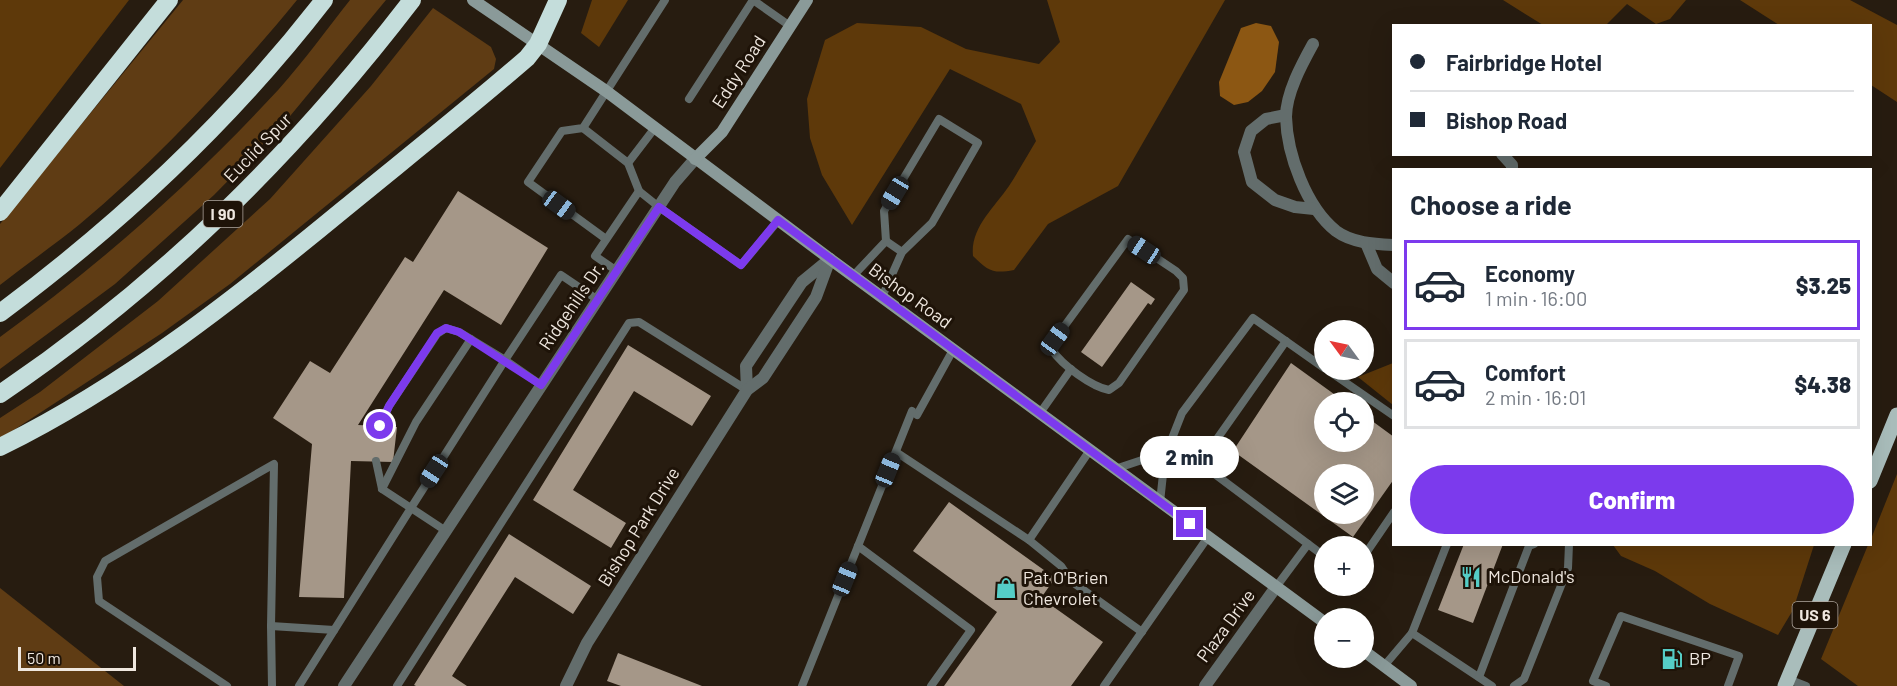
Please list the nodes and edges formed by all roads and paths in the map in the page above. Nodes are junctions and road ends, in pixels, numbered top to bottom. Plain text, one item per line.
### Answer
1 (169, 0) edge
2 (324, 0) edge
3 (412, 0) edge
4 (473, 0) edge
5 (558, 0) edge
6 (665, 0) edge
7 (753, 0) edge
8 (807, 0) edge
9 (790, 26) junction
10 (538, 44) junction
11 (1313, 44) dead end
12 (606, 91) junction
13 (689, 99) dead end
14 (1286, 115) junction
15 (583, 128) junction
16 (654, 129) junction
17 (1504, 156) edge
18 (695, 159) junction
19 (628, 163) junction
20 (1512, 168) edge
21 (639, 191) junction
22 (659, 207) junction
23 (1314, 209) junction
24 (0, 212) edge
25 (778, 220) junction
26 (606, 239) junction
27 (886, 241) junction
28 (1366, 243) junction
29 (1392, 245) edge
30 (902, 252) junction
31 (830, 259) junction
32 (617, 271) junction
33 (853, 276) junction
34 (1392, 281) edge
35 (882, 297) junction
36 (598, 300) junction
37 (0, 313) edge
38 (471, 339) junction
39 (1286, 341) junction
40 (953, 350) junction
41 (505, 360) junction
42 (1314, 360) edge
43 (1071, 369) junction
44 (1342, 380) edge
45 (541, 385) junction
46 (747, 390) junction
47 (0, 394) edge
48 (1040, 414) junction
49 (1392, 415) edge
50 (1897, 415) edge
51 (380, 426) dead end
52 (1171, 441) junction
53 (0, 447) edge
54 (1090, 450) junction
55 (896, 452) junction
56 (376, 461) dead end
57 (1115, 469) junction
58 (1872, 476) edge
59 (382, 489) junction
60 (1160, 502) junction
61 (411, 508) junction
62 (1392, 515) edge
63 (446, 531) junction
64 (1208, 537) junction
65 (1029, 540) junction
66 (1374, 541) edge
67 (1308, 544) junction
68 (858, 546) junction
69 (1446, 546) edge
70 (1529, 546) edge
71 (1569, 546) edge
72 (1843, 546) edge
73 (1314, 548) edge
74 (1276, 587) junction
75 (1314, 615) edge
76 (271, 626) junction
77 (334, 630) junction
78 (1142, 632) junction
79 (1412, 633) junction
80 (1374, 658) edge
81 (1384, 666) junction
82 (1479, 677) junction
83 (1592, 683) edge
84 (1786, 683) edge
85 (227, 686) edge
86 (272, 686) edge
87 (299, 686) edge
88 (344, 686) edge
89 (397, 686) edge
90 (566, 686) edge
91 (802, 686) edge
92 (931, 686) edge
93 (1104, 686) edge
94 (1205, 686) edge
95 (1411, 686) edge
96 (1492, 686) edge
97 (1514, 686) edge
98 (1606, 686) edge
99 (1728, 686) edge
100 (1806, 686) edge

1 - 24 highway
2 - 37 highway
3 - 47 highway, Euclid Spur / I 90
4 - 10 main road, Bishop Road
5 - 10 highway
6 - 12 lane
7 - 9 lane
7 - 13 lane
8 - 9 main road, Eddy Road
9 - 18 main road, Eddy Road
10 - 12 main road, Bishop Road
10 - 53 highway
11 - 14 street
12 - 15 lane
12 - 16 main road, Bishop Road
14 - 23 street
14 - 23 street
15 - 19 lane
15 - 26 lane
16 - 18 main road, Bishop Road
16 - 19 lane
17 - 20 street
18 - 22 street, Ridgehills Dr.
18 - 25 main road, Bishop Road
19 - 21 lane
21 - 22 lane
21 - 26 lane
22 - 25 lane
22 - 32 street, Ridgehills Dr.
23 - 28 street
25 - 31 main road, Bishop Road
26 - 32 lane
27 - 30 lane
27 - 30 lane
27 - 33 lane
28 - 29 street
28 - 34 street
30 - 35 lane
31 - 33 main road, Bishop Road
31 - 46 street, Bishop Park Drive
31 - 46 street, Bishop Park Drive
32 - 36 street, Ridgehills Dr.
33 - 35 main road, Bishop Road
35 - 40 main road, Bishop Road
36 - 41 lane
36 - 45 street, Ridgehills Dr.
38 - 41 lane
38 - 51 lane
38 - 59 lane
39 - 42 lane
39 - 52 lane
39 - 67 lane
40 - 48 main road, Bishop Road
40 - 55 lane
41 - 45 lane
41 - 61 lane
43 - 43 lane
43 - 48 lane
44 - 49 lane
45 - 63 street, Ridgehills Dr.
46 - 89 lane
46 - 90 street, Bishop Park Drive
48 - 54 main road, Bishop Road
50 - 58 main road
52 - 57 lane
52 - 60 lane
54 - 57 main road, Bishop Road
54 - 65 lane
55 - 65 lane
55 - 68 lane
56 - 59 lane
57 - 60 main road, Bishop Road
59 - 61 lane
60 - 64 main road, Bishop Road
61 - 63 lane
61 - 77 lane
62 - 66 lane
63 - 88 street, Ridgehills Dr.
64 - 74 main road, Bishop Road
64 - 78 lane
65 - 78 lane
67 - 73 lane
67 - 74 lane
68 - 91 lane
68 - 92 lane
69 - 79 lane
70 - 82 lane
71 - 97 lane
72 - 84 main road, US 6
74 - 75 main road, Bishop Road
74 - 94 street, Plaza Drive
76 - 77 lane
76 - 85 lane
76 - 86 lane
77 - 87 lane
78 - 93 lane
79 - 81 lane
79 - 82 lane
80 - 81 main road
81 - 95 main road
82 - 96 lane
83 - 98 lane
83 - 99 lane
84 - 100 lane

